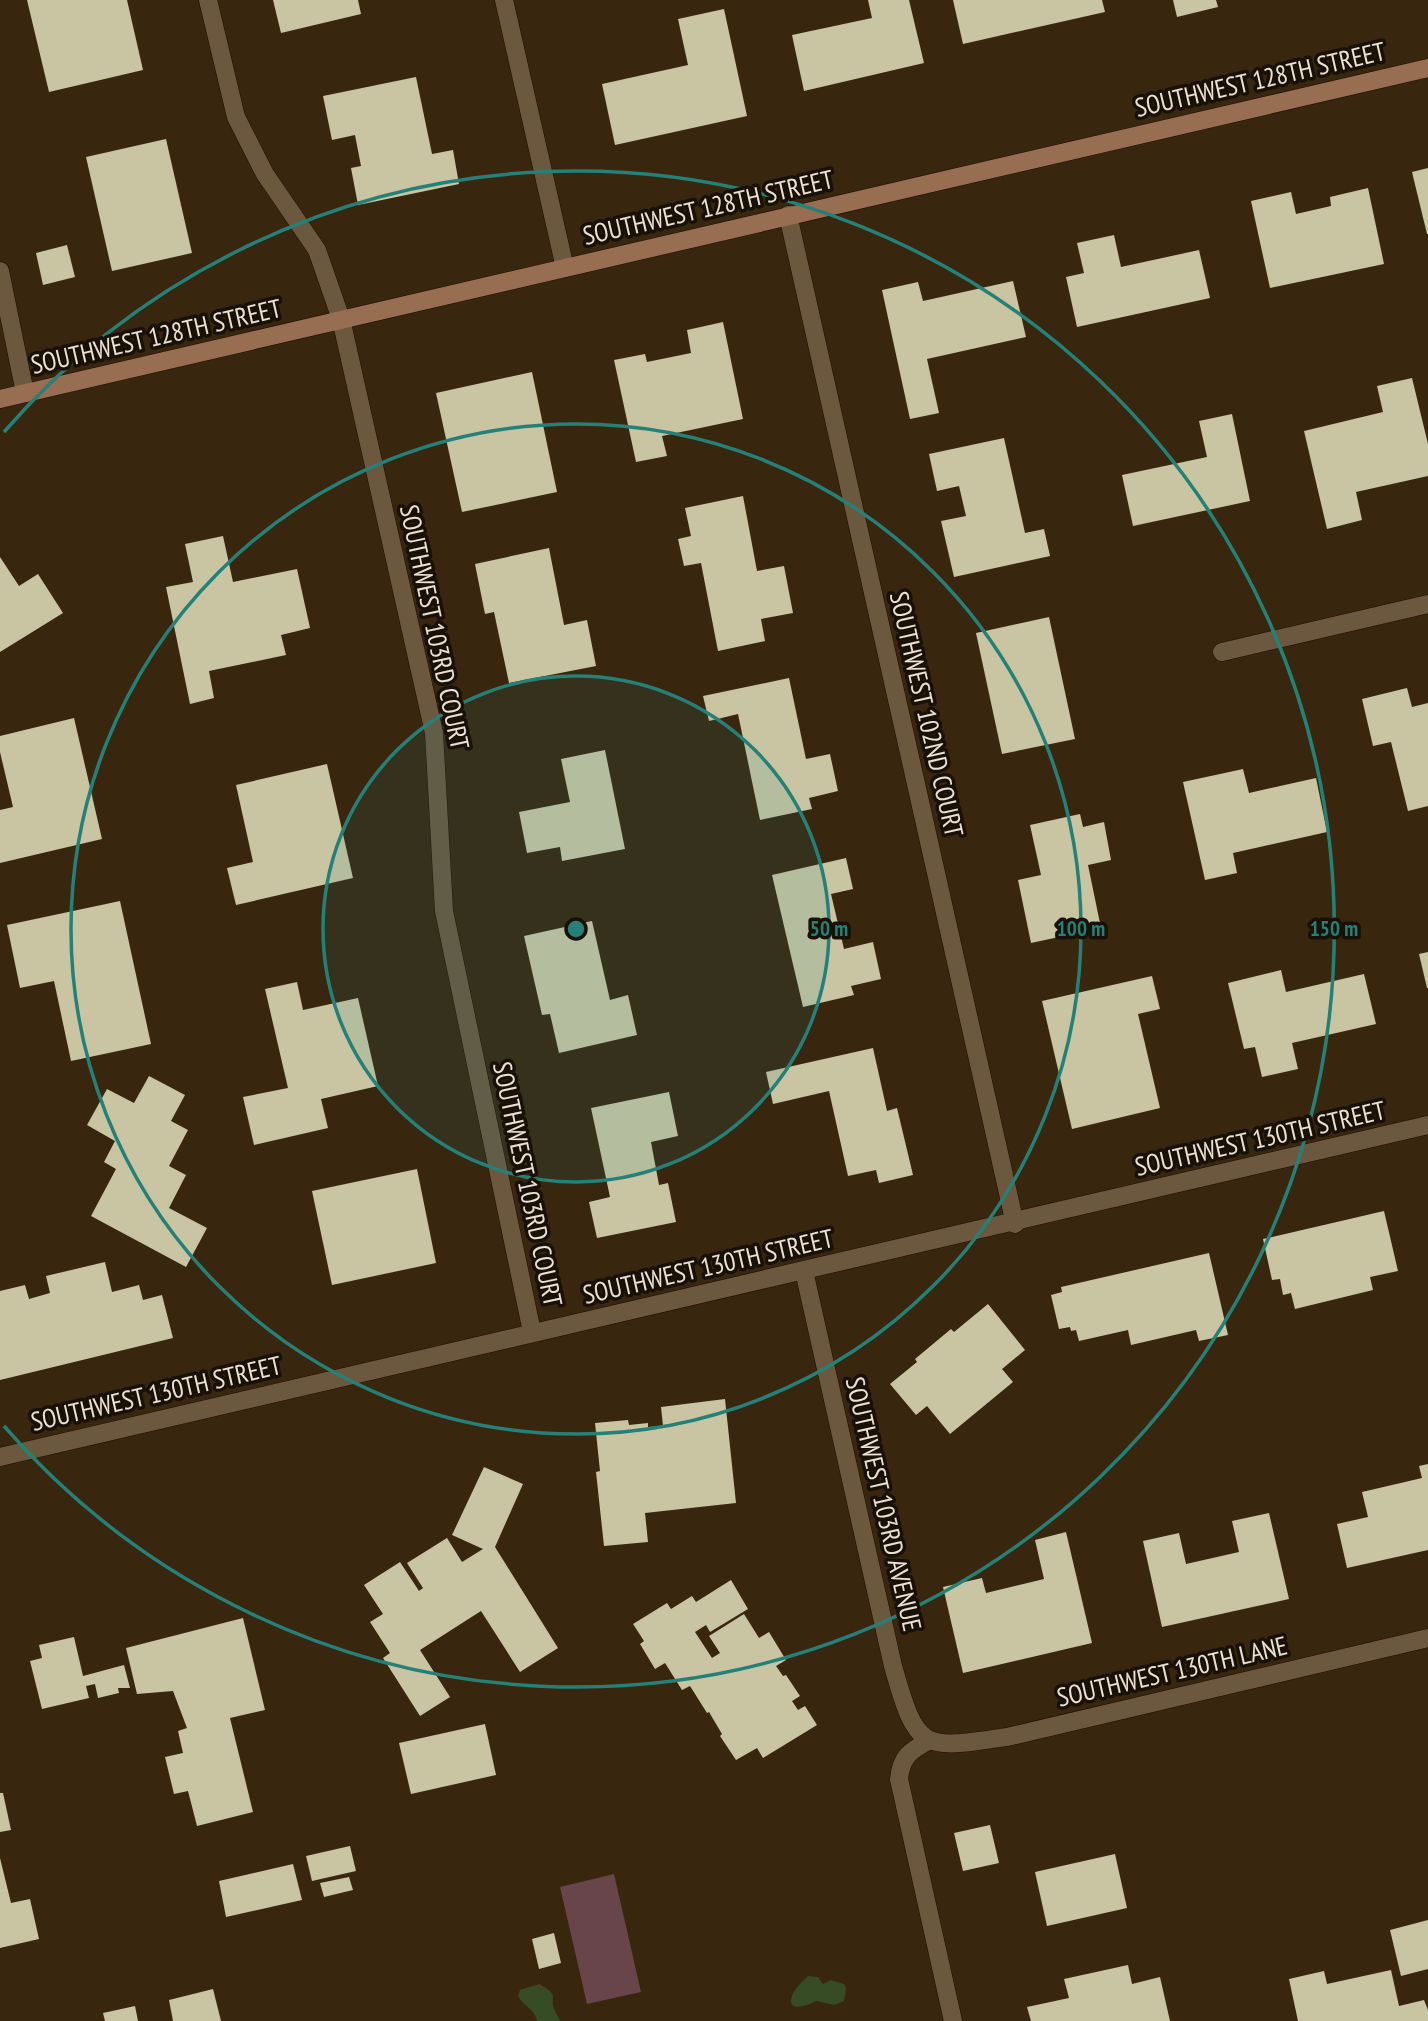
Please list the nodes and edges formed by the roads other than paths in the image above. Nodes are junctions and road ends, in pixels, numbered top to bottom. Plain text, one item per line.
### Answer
1 (208, 0) edge
2 (504, 0) edge
3 (1428, 68) edge
4 (788, 215) junction
5 (565, 268) junction
6 (0, 271) edge
7 (341, 319) junction
8 (25, 393) junction
9 (0, 399) edge
10 (1428, 604) edge
11 (1222, 652) dead end
12 (1428, 1125) edge
13 (1015, 1224) junction
14 (804, 1271) junction
15 (532, 1332) junction
16 (0, 1457) edge
17 (1426, 1639) edge
18 (928, 1741) junction
19 (953, 2021) edge

1 - 7 street, SOUTHWEST 103RD COURT
2 - 5 street
3 - 4 street, SOUTHWEST 128TH STREET
4 - 5 street, SOUTHWEST 128TH STREET
4 - 13 street, SOUTHWEST 102ND COURT
5 - 7 street, SOUTHWEST 128TH STREET
6 - 8 street
7 - 8 street, SOUTHWEST 128TH STREET
7 - 15 street, SOUTHWEST 103RD COURT
8 - 9 street, SOUTHWEST 128TH STREET
10 - 11 street
12 - 13 street, SOUTHWEST 130TH STREET
13 - 14 street, SOUTHWEST 130TH STREET
14 - 15 street, SOUTHWEST 130TH STREET
14 - 18 street, SOUTHWEST 103RD AVENUE
15 - 16 street, SOUTHWEST 130TH STREET
17 - 18 street, SOUTHWEST 130TH LANE
18 - 19 street

